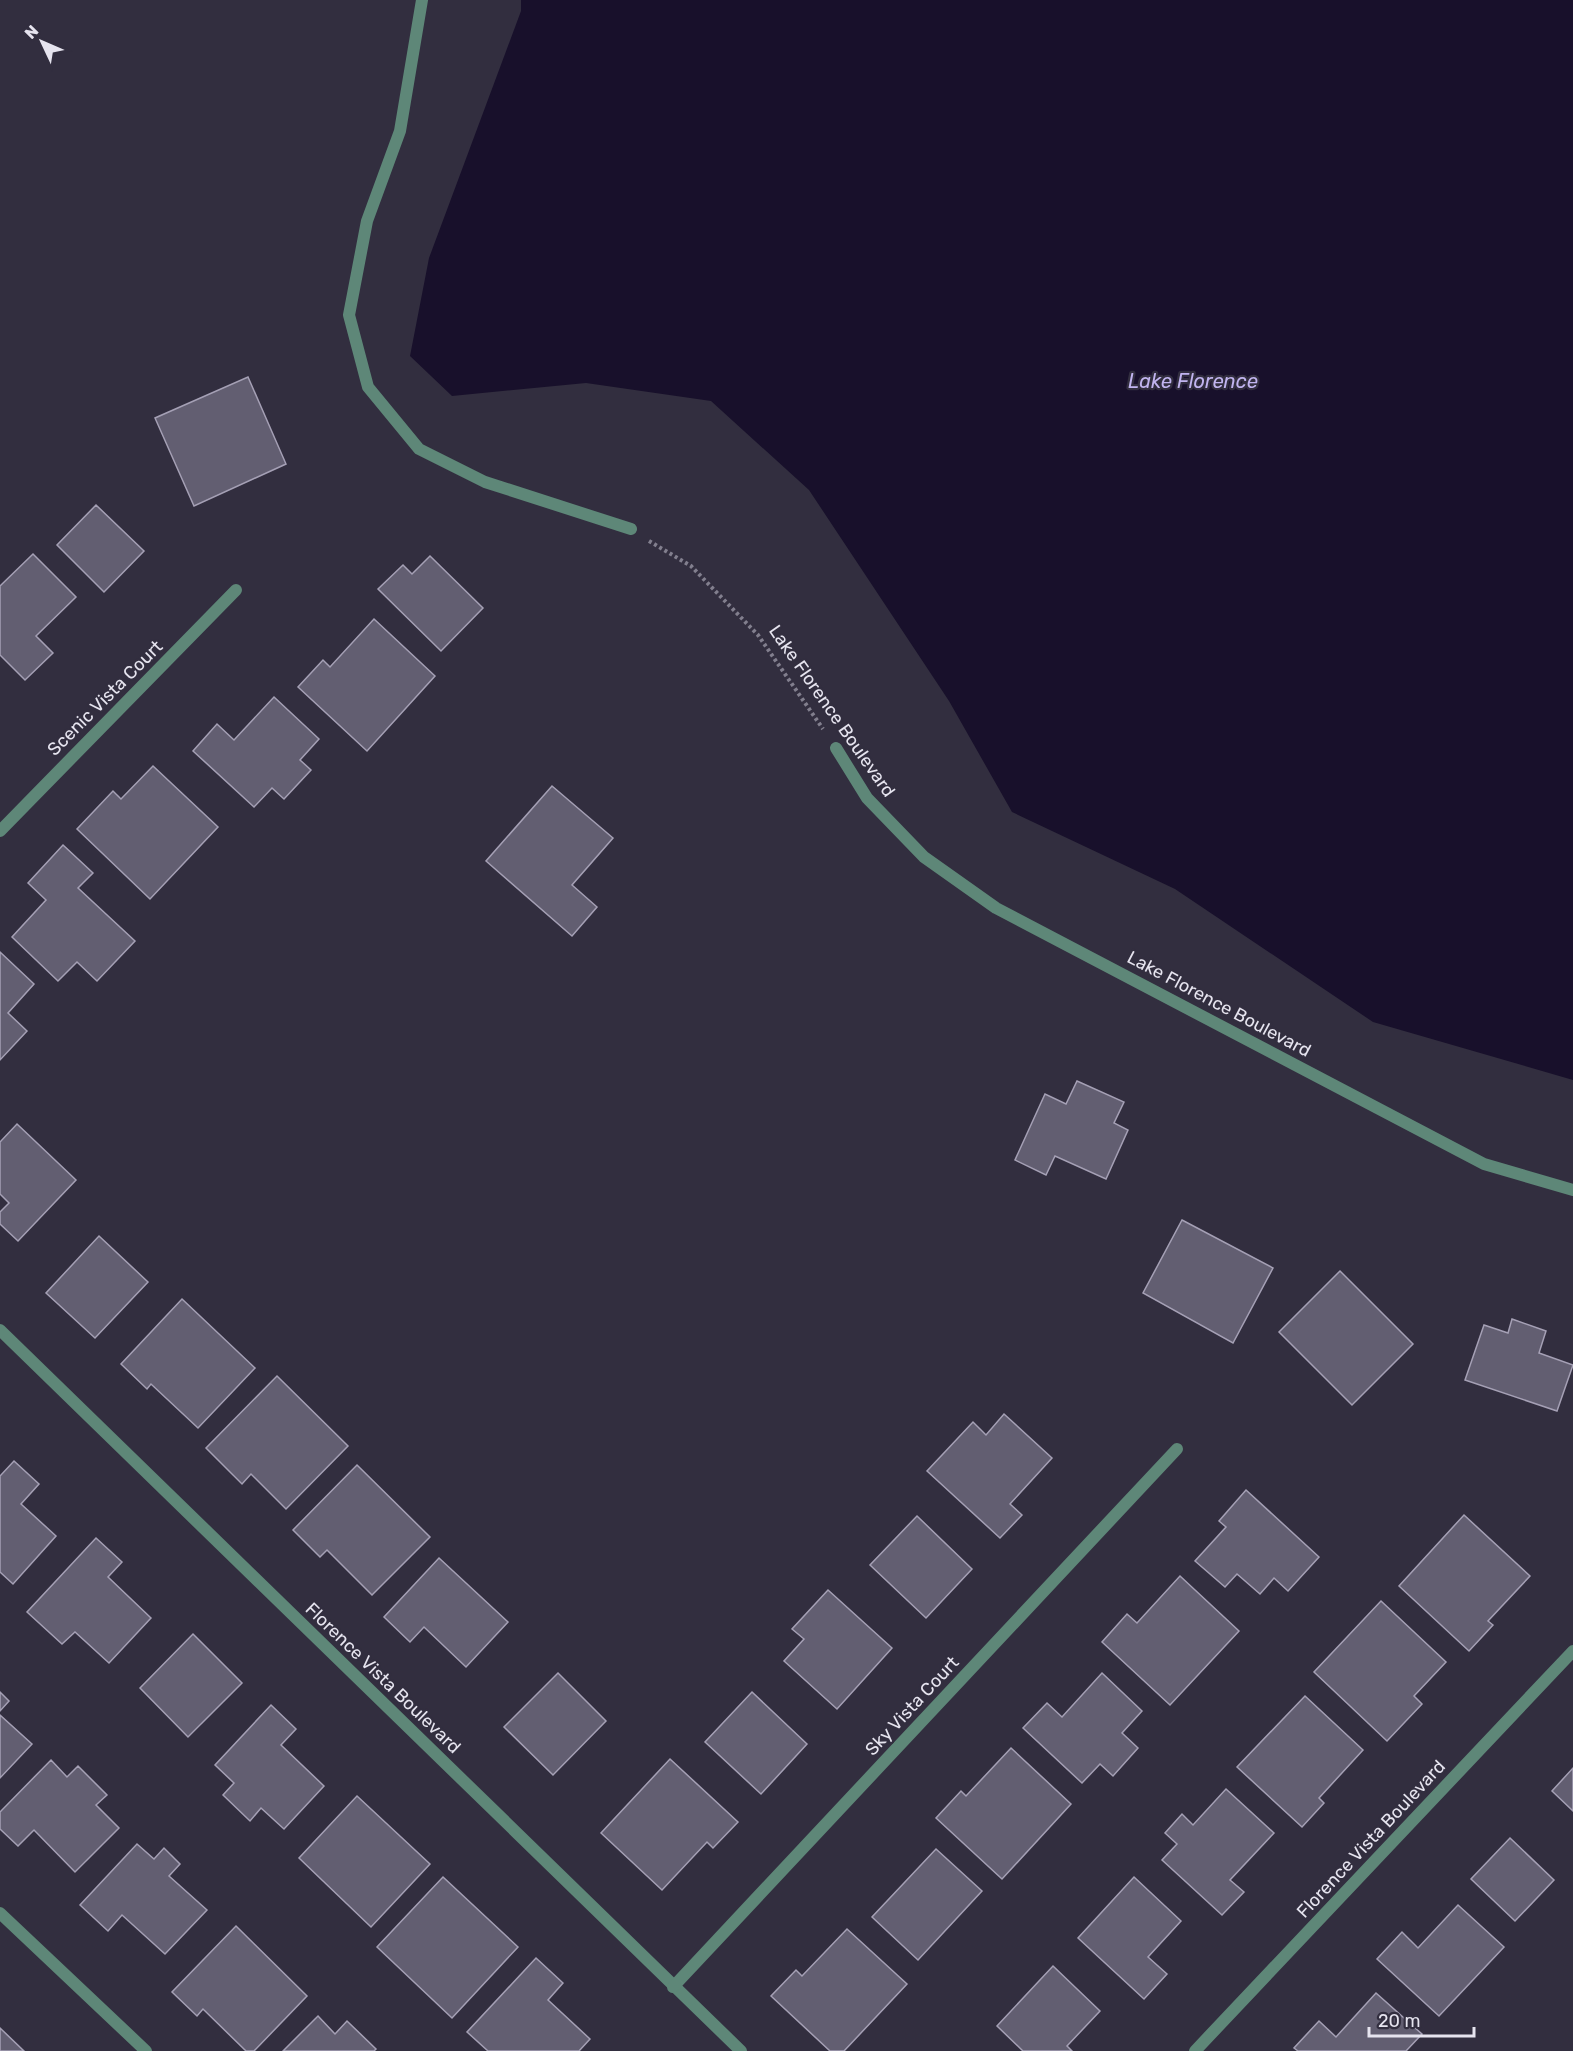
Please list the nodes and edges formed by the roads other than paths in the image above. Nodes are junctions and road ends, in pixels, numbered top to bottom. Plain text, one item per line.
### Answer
1 (422, 0) edge
2 (631, 530) road end
3 (236, 590) dead end
4 (836, 748) road end
5 (0, 831) edge
6 (1573, 1190) edge
7 (0, 1330) edge
8 (1177, 1449) dead end
9 (1573, 1651) edge
10 (0, 1913) edge
11 (674, 1987) junction
12 (146, 2051) edge
13 (741, 2051) edge
14 (1195, 2051) edge

1 - 2 street
3 - 5 street, Scenic Vista Court
4 - 6 street, Lake Florence Boulevard
7 - 11 street, Florence Vista Boulevard
8 - 11 street, Sky Vista Court
9 - 14 street, Florence Vista Boulevard
10 - 12 street
11 - 13 street, Florence Vista Boulevard

